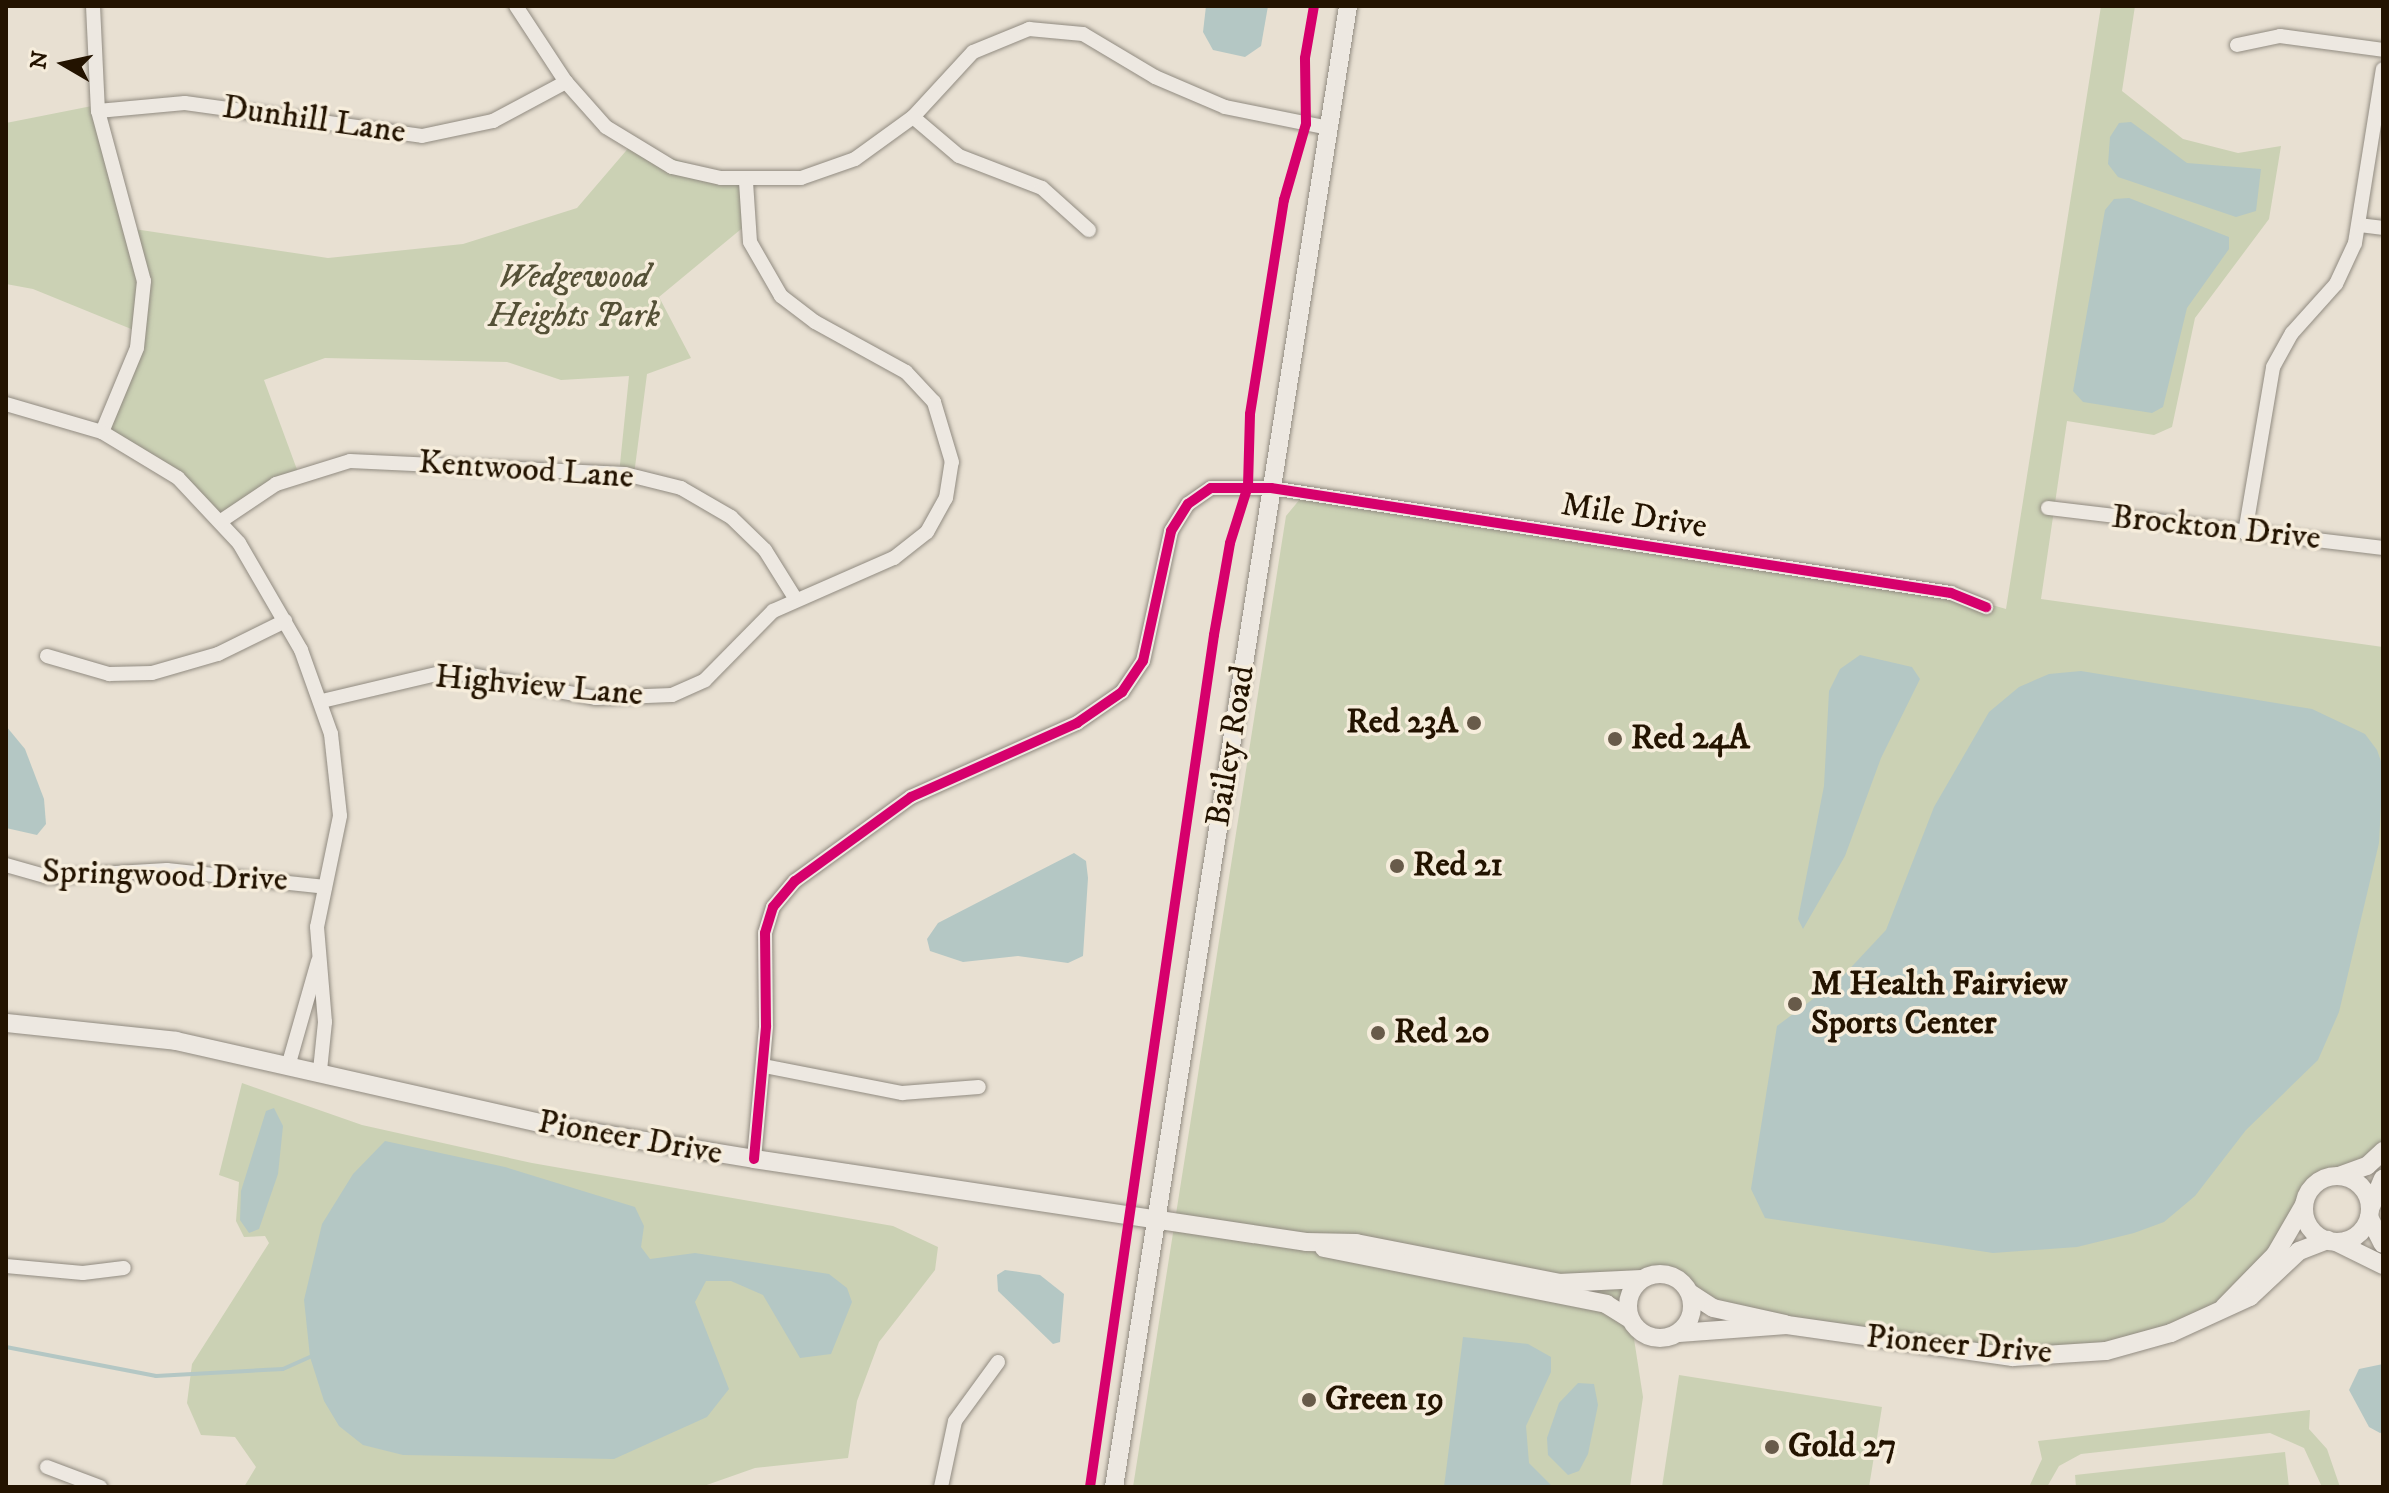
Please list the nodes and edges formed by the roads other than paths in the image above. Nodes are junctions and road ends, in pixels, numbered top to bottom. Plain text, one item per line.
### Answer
1 (93, 6) edge
2 (516, 6) edge
3 (1348, 6) edge
4 (2237, 45) dead end
5 (2383, 50) edge
6 (2383, 69) edge
7 (566, 82) junction
8 (98, 111) junction
9 (913, 117) junction
10 (1329, 128) junction
11 (746, 182) junction
12 (2359, 225) junction
13 (2383, 228) edge
14 (1089, 230) dead end
15 (6, 404) edge
16 (102, 432) junction
17 (1271, 488) junction
18 (2048, 508) dead end
19 (221, 521) junction
20 (2245, 533) junction
21 (2383, 548) edge
22 (795, 598) junction
23 (1986, 607) dead end
24 (285, 621) junction
25 (47, 656) dead end
26 (322, 701) junction
27 (6, 865) edge
28 (325, 887) junction
29 (318, 960) junction
30 (6, 1023) edge
31 (289, 1063) junction
32 (764, 1066) junction
33 (320, 1070) junction
34 (979, 1087) dead end
35 (2383, 1151) edge
36 (754, 1159) junction
37 (2339, 1176) junction
38 (2383, 1179) edge
39 (2304, 1205) junction
40 (2369, 1213) junction
41 (1157, 1219) junction
42 (2332, 1241) junction
43 (1306, 1242) junction
44 (2383, 1244) edge
45 (2383, 1265) edge
46 (6, 1266) edge
47 (124, 1268) dead end
48 (1642, 1279) junction
49 (1690, 1293) junction
50 (2219, 1312) junction
51 (1630, 1319) junction
52 (1787, 1325) junction
53 (1679, 1333) junction
54 (998, 1362) dead end
55 (47, 1467) dead end
56 (100, 1487) edge
57 (941, 1487) edge
58 (1114, 1487) edge

1 - 8 street
2 - 7 street
3 - 10 street, Bailey Road
4 - 5 street
6 - 12 street
7 - 8 street, Dunhill Lane
7 - 11 street
8 - 16 street
9 - 10 street
9 - 11 street
9 - 14 street
10 - 17 street, Bailey Road
11 - 22 street, Highview Lane
12 - 13 street
12 - 20 street
15 - 16 street, Springwood Drive
16 - 19 street, Springwood Drive
17 - 23 street, Mile Drive
17 - 32 street, Mile Drive
17 - 41 street, Bailey Road
18 - 20 street, Brockton Drive
19 - 22 street, Kentwood Lane
19 - 24 street, Springwood Drive
20 - 21 street, Brockton Drive
22 - 26 street, Highview Lane
24 - 25 street
24 - 26 street, Springwood Drive
26 - 28 street, Springwood Drive
27 - 28 street, Springwood Drive
28 - 29 street, Springwood Drive
29 - 31 street, Springwood Drive
29 - 33 street, Springwood Drive
30 - 31 street, Pioneer Drive
31 - 33 street, Pioneer Drive
32 - 34 street
32 - 36 street, Mile Drive
33 - 36 street, Pioneer Drive
35 - 37 street
36 - 41 street, Pioneer Drive
37 - 39 street
37 - 40 street
38 - 40 street
39 - 42 street
39 - 50 street, Pioneer Drive
40 - 42 street
40 - 44 street
41 - 43 street, Pioneer Drive
41 - 58 street, Bailey Road
42 - 45 street
42 - 50 street, Pioneer Drive
43 - 48 street, Pioneer Drive
43 - 51 street, Pioneer Drive
46 - 47 street
48 - 49 street
48 - 51 street
49 - 52 street, Pioneer Drive
49 - 53 street
50 - 52 street, Pioneer Drive
51 - 53 street
52 - 53 street, Pioneer Drive
54 - 57 street
55 - 56 street

